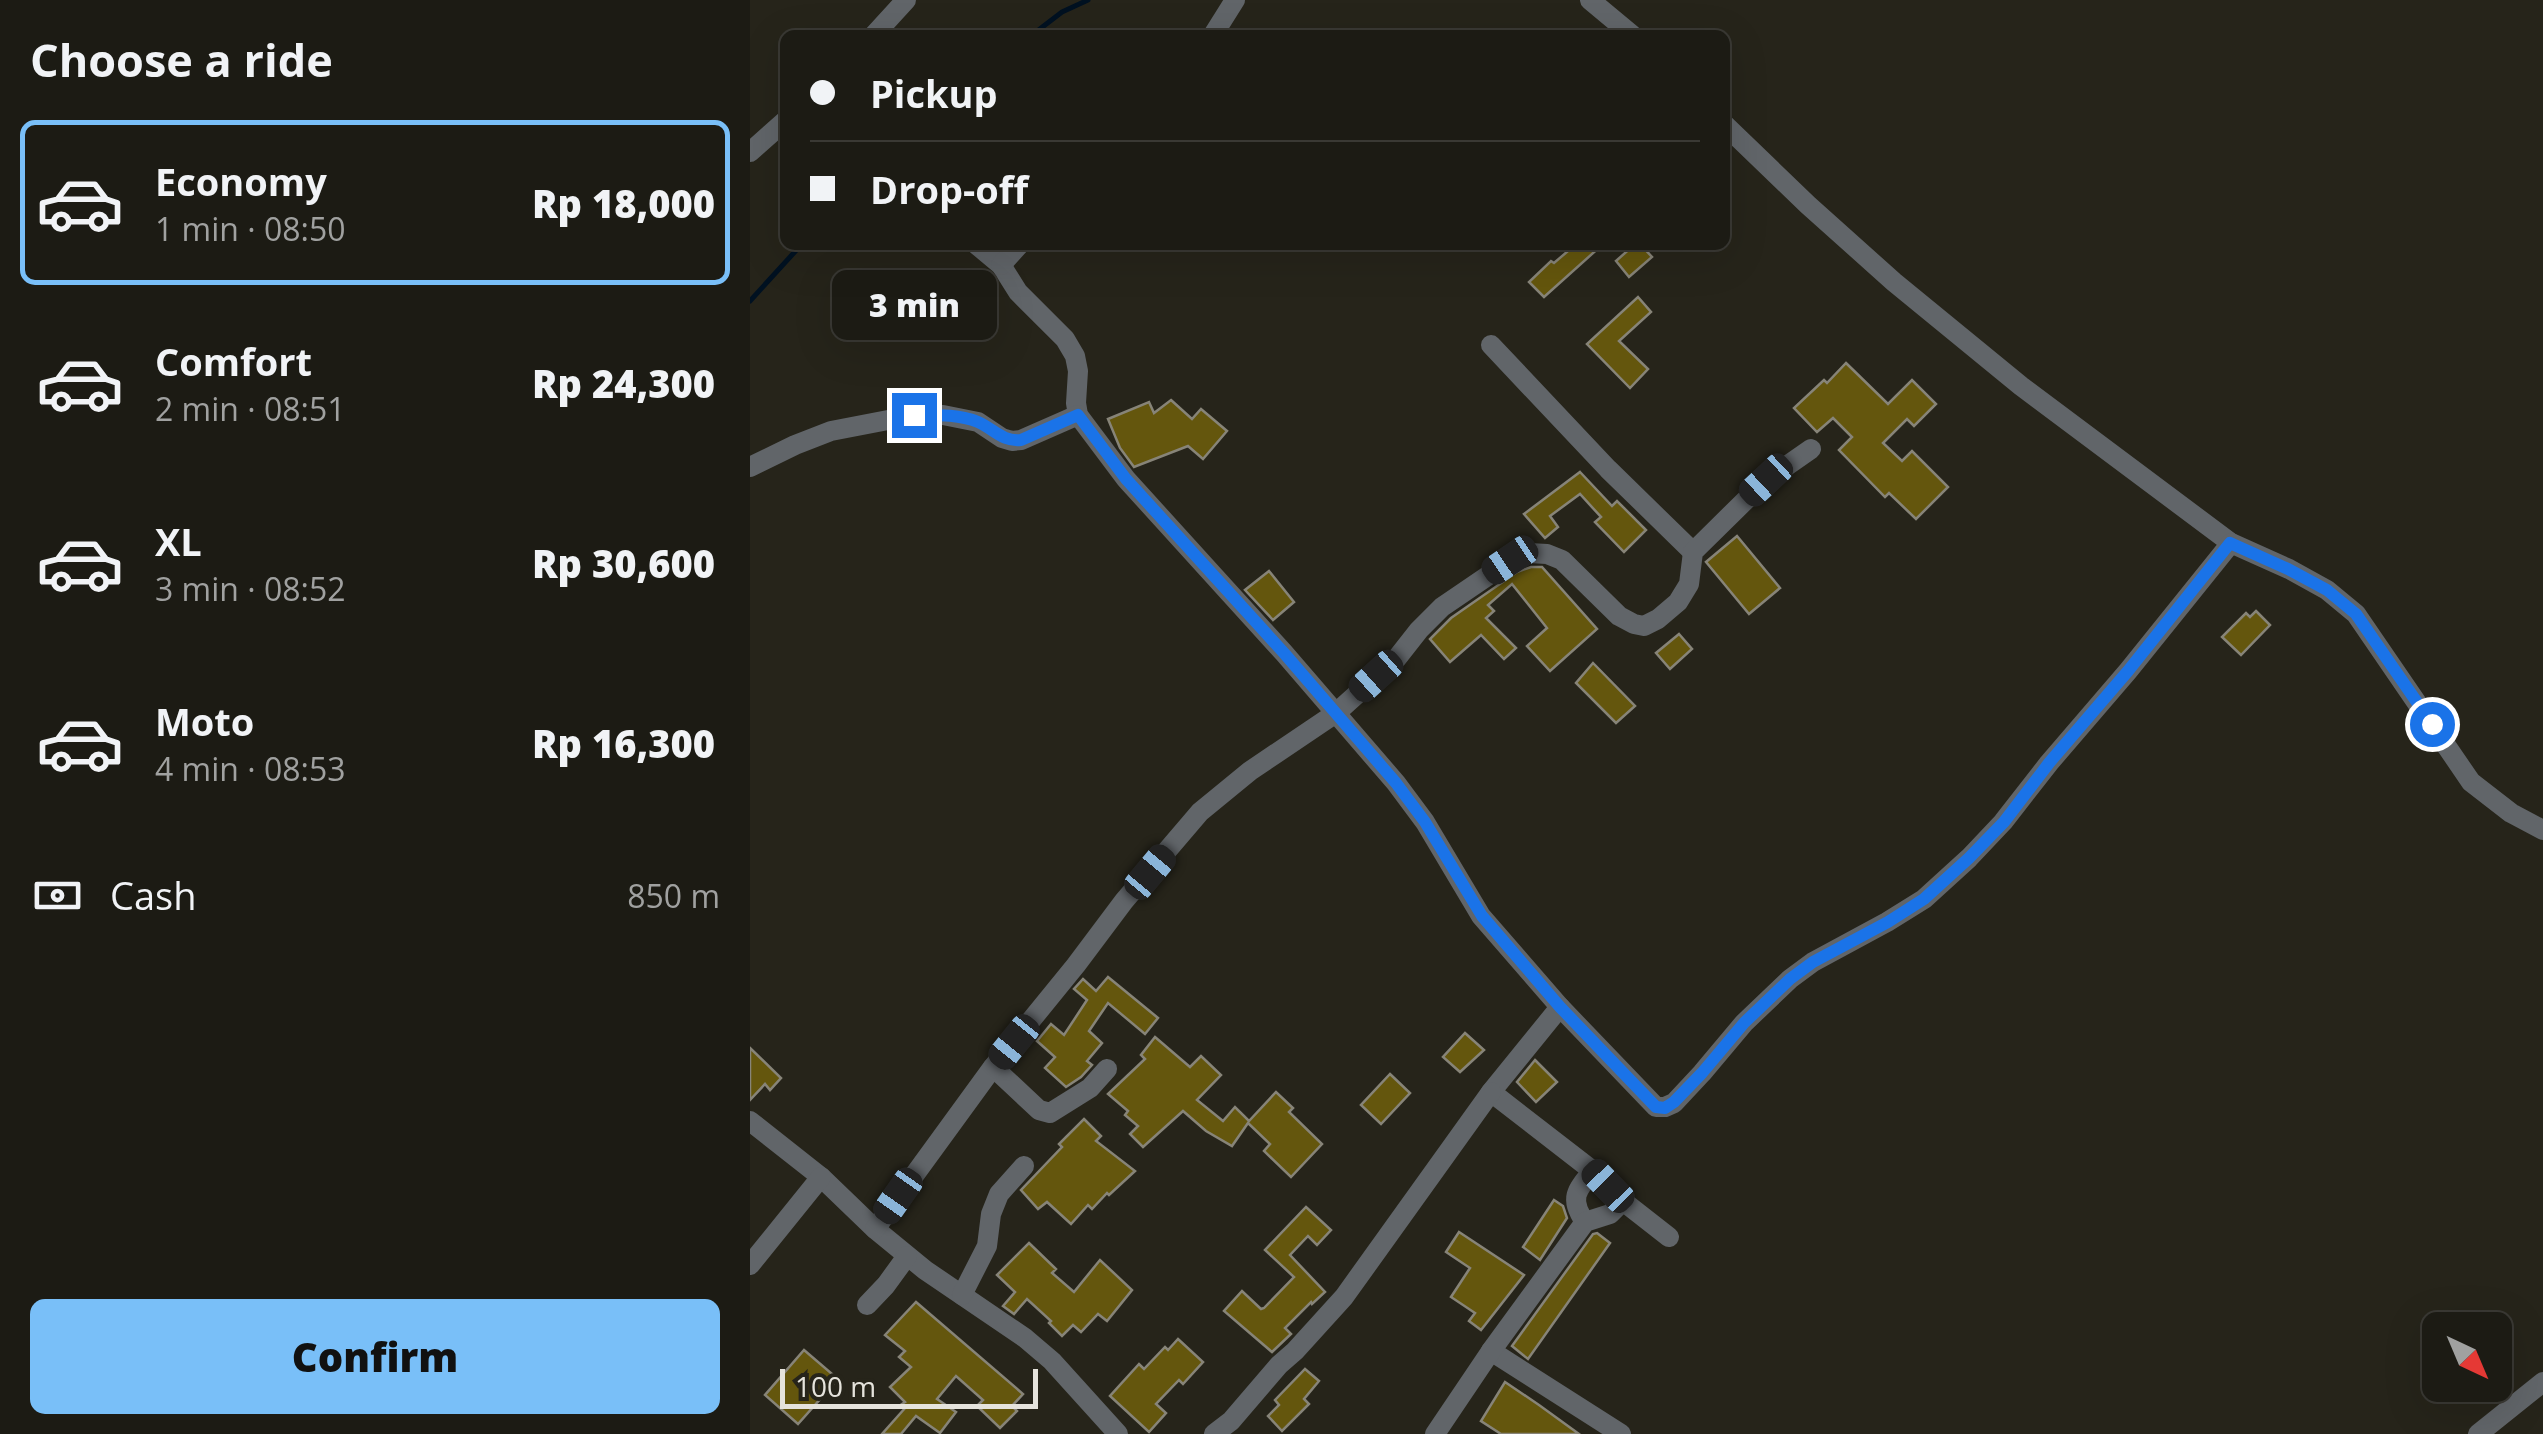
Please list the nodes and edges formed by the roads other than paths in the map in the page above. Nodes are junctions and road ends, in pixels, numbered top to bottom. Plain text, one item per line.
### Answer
1 (906, 0) edge
2 (1235, 0) edge
3 (1590, 0) edge
4 (879, 30) edge
5 (1216, 30) edge
6 (1626, 30) edge
7 (780, 125) edge
8 (1730, 131) edge
9 (750, 152) edge
10 (983, 250) edge
11 (1014, 250) edge
12 (1001, 265) junction
13 (1491, 345) dead end
14 (1078, 415) junction
15 (1810, 448) dead end
16 (750, 468) edge
17 (2230, 543) junction
18 (1693, 552) junction
19 (1336, 713) junction
20 (2543, 830) edge
21 (1560, 1007) junction
22 (993, 1067) junction
23 (1107, 1069) dead end
24 (1491, 1092) junction
25 (750, 1122) edge
26 (1024, 1166) dead end
27 (1593, 1170) junction
28 (821, 1177) junction
29 (1623, 1201) junction
30 (1585, 1222) junction
31 (875, 1228) junction
32 (1668, 1236) dead end
33 (907, 1256) junction
34 (750, 1265) edge
35 (962, 1296) junction
36 (867, 1306) dead end
37 (1492, 1351) junction
38 (2543, 1382) edge
39 (1445, 1431) edge
40 (1118, 1434) edge
41 (1214, 1434) edge
42 (1620, 1434) edge
43 (2478, 1434) edge

1 - 4 street
2 - 5 street
3 - 6 street
7 - 9 street
8 - 17 street
10 - 12 street
11 - 12 street
12 - 14 street
13 - 18 street
14 - 16 street
14 - 19 street
15 - 18 street
17 - 20 street
17 - 21 street
18 - 19 street
19 - 21 street
19 - 22 street
21 - 24 street
22 - 23 street
22 - 31 street
24 - 27 street
24 - 41 street
25 - 28 street
26 - 35 street
27 - 29 street
27 - 30 street
28 - 31 street
28 - 34 street
29 - 30 street
29 - 32 street
30 - 37 street
31 - 33 street
33 - 35 street
33 - 36 street
35 - 40 street
37 - 39 street
37 - 42 street
38 - 43 street

